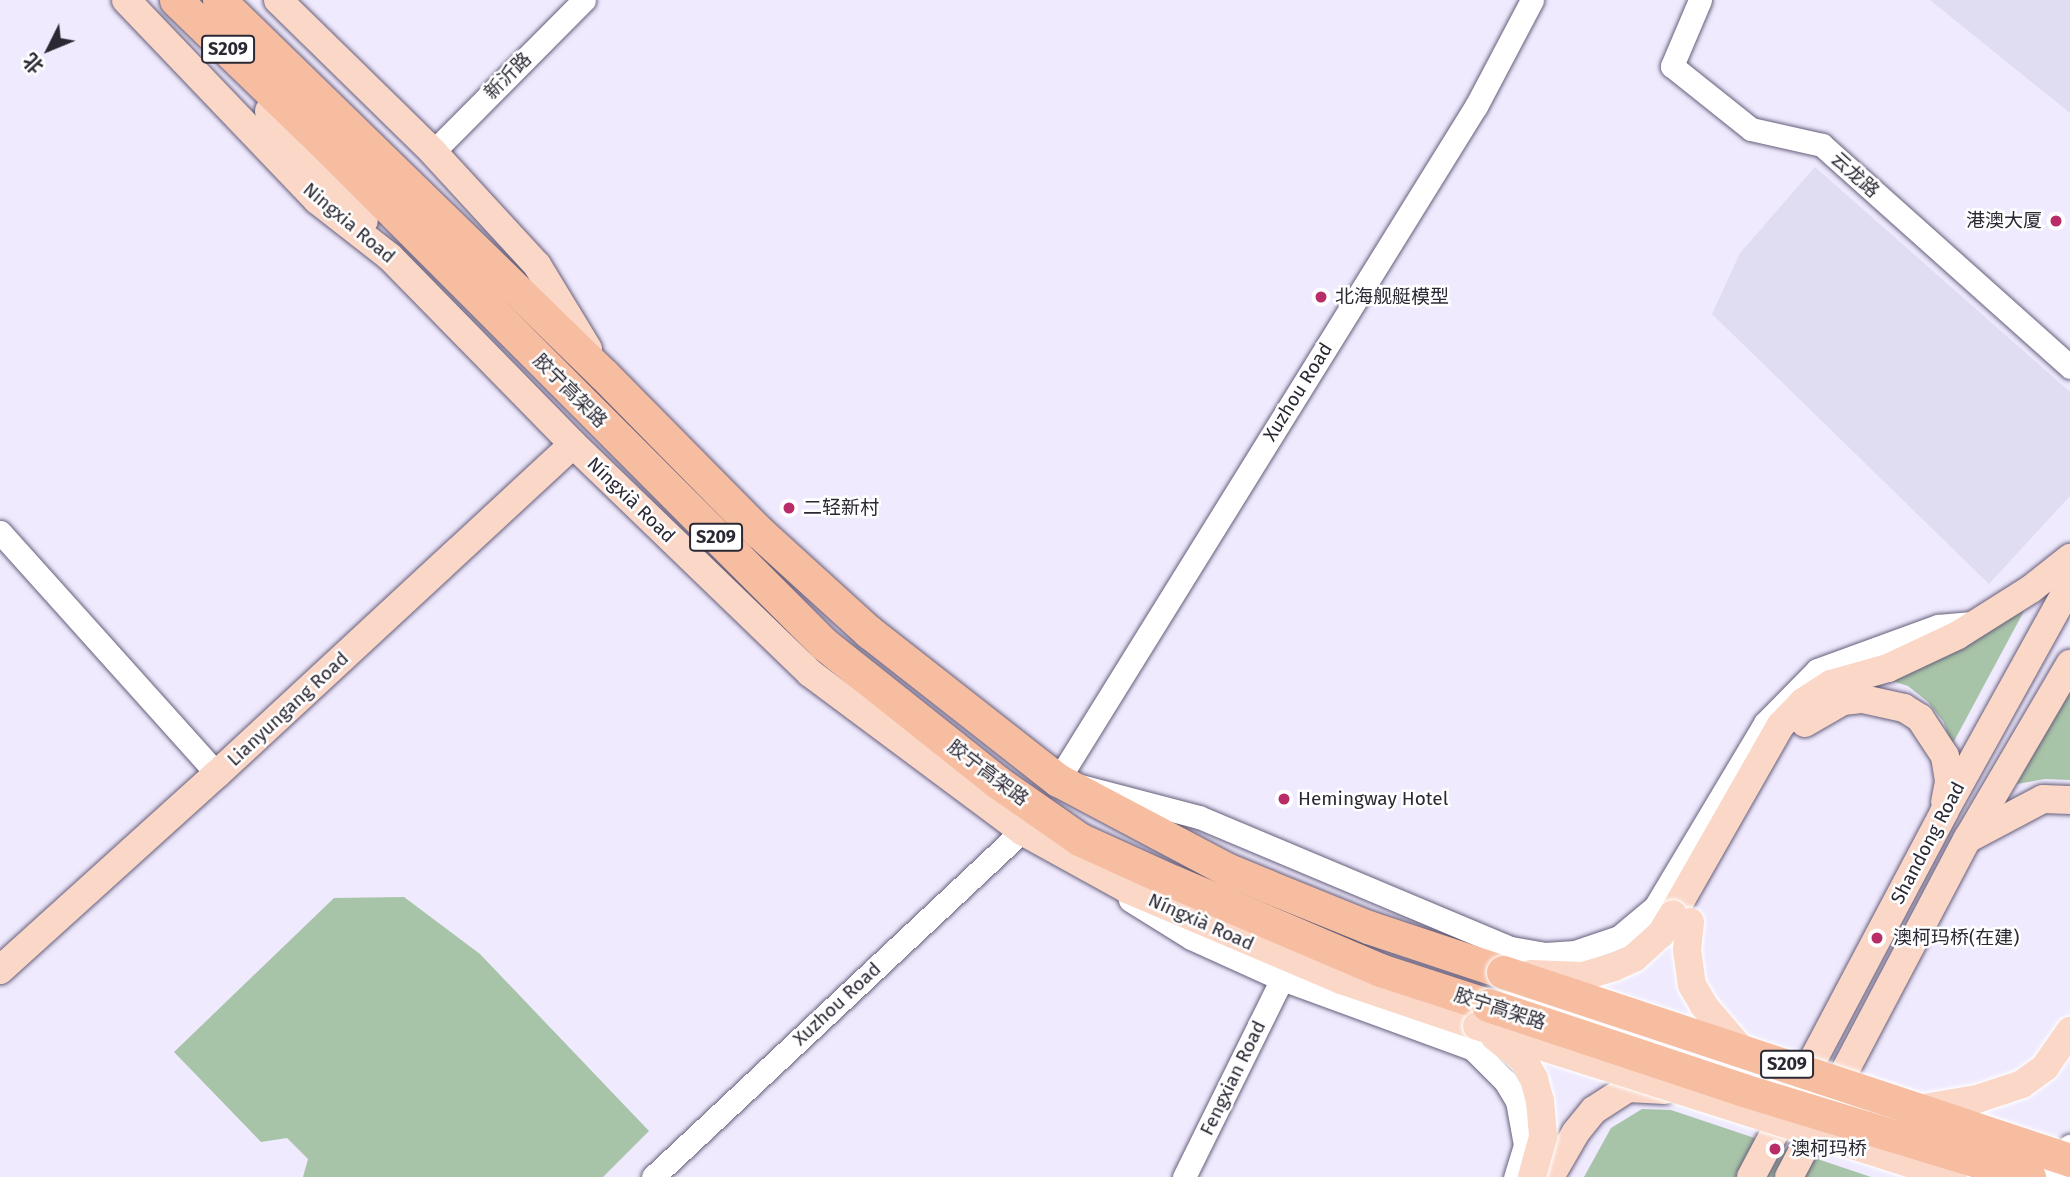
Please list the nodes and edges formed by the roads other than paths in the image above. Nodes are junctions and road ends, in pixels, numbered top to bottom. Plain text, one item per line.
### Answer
1 (126, 0) edge
2 (168, 0) edge
3 (176, 0) edge
4 (219, 0) edge
5 (278, 0) edge
6 (584, 0) edge
7 (1532, 0) edge
8 (1700, 0) edge
9 (269, 111) joint
10 (433, 152) junction
11 (390, 257) junction
12 (2070, 367) edge
13 (604, 375) junction
14 (573, 444) junction
15 (0, 532) edge
16 (2070, 558) edge
17 (2070, 585) edge
18 (1982, 622) junction
19 (2070, 664) edge
20 (217, 774) junction
21 (1058, 780) junction
22 (2070, 800) edge
23 (1944, 812) junction
24 (1022, 831) junction
25 (1968, 838) junction
26 (1089, 868) junction
27 (1682, 918) junction
28 (1545, 954) junction
29 (0, 970) edge
30 (1503, 972) junction
31 (1282, 979) junction
32 (1483, 1016) junction
33 (2070, 1031) edge
34 (1740, 1048) junction
35 (1489, 1063) junction
36 (1681, 1090) junction
37 (1918, 1109) junction
38 (2070, 1146) edge
39 (1885, 1156) junction
40 (2070, 1160) edge
41 (653, 1177) edge
42 (1184, 1177) edge
43 (1515, 1177) edge
44 (1532, 1177) edge
45 (1550, 1177) edge
46 (1751, 1177) edge
47 (1789, 1177) edge
48 (1918, 1177) edge
49 (1953, 1177) edge
50 (2029, 1177) edge
51 (2052, 1177) edge

1 - 11 main road, Ningxia Road
2 - 9 highway
3 - 32 highway, 胶宁高架路 / S209
4 - 13 highway, 胶宁高架路 / S209
5 - 10 main road
6 - 10 street, 新沂路
7 - 21 street, Xuzhou Road
8 - 12 street, 云龙路
9 - 11 main road
10 - 13 main road
11 - 14 main road, Ningxia Road
13 - 21 highway, 胶宁高架路 / S209
14 - 20 main road, Lianyungang Road
14 - 24 main road, Níngxià Road
15 - 20 street
16 - 18 main road
17 - 23 main road, Shandong Road
18 - 27 main road
18 - 28 street
19 - 25 main road, Shandong Road
20 - 29 main road, Lianyungang Road
21 - 28 street
21 - 30 highway, 胶宁高架路 / S209
22 - 25 main road
23 - 27 main road
23 - 46 main road, Shandong Road
24 - 26 main road, Níngxià Road
24 - 41 street, Xuzhou Road
25 - 47 main road, Shandong Road
26 - 31 street
26 - 32 main road, Níngxià Road
27 - 30 main road, bridge
27 - 34 main road, bridge
28 - 35 street
30 - 34 highway, 胶宁高架路 / S209, bridge
31 - 35 street
31 - 42 street, Fengxian Road
32 - 36 main road, Níngxià Road, bridge
32 - 44 main road, bridge
32 - 50 highway, 胶宁高架路 / S209, bridge
33 - 37 main road, bridge
34 - 37 highway, 胶宁高架路 / S209, bridge
35 - 43 street
36 - 39 main road, Níngxià Road, bridge
36 - 45 main road, bridge
37 - 40 highway, 胶宁高架路 / S209, bridge
38 - 51 street
39 - 48 main road, bridge
39 - 49 main road, Níngxià Road, bridge

